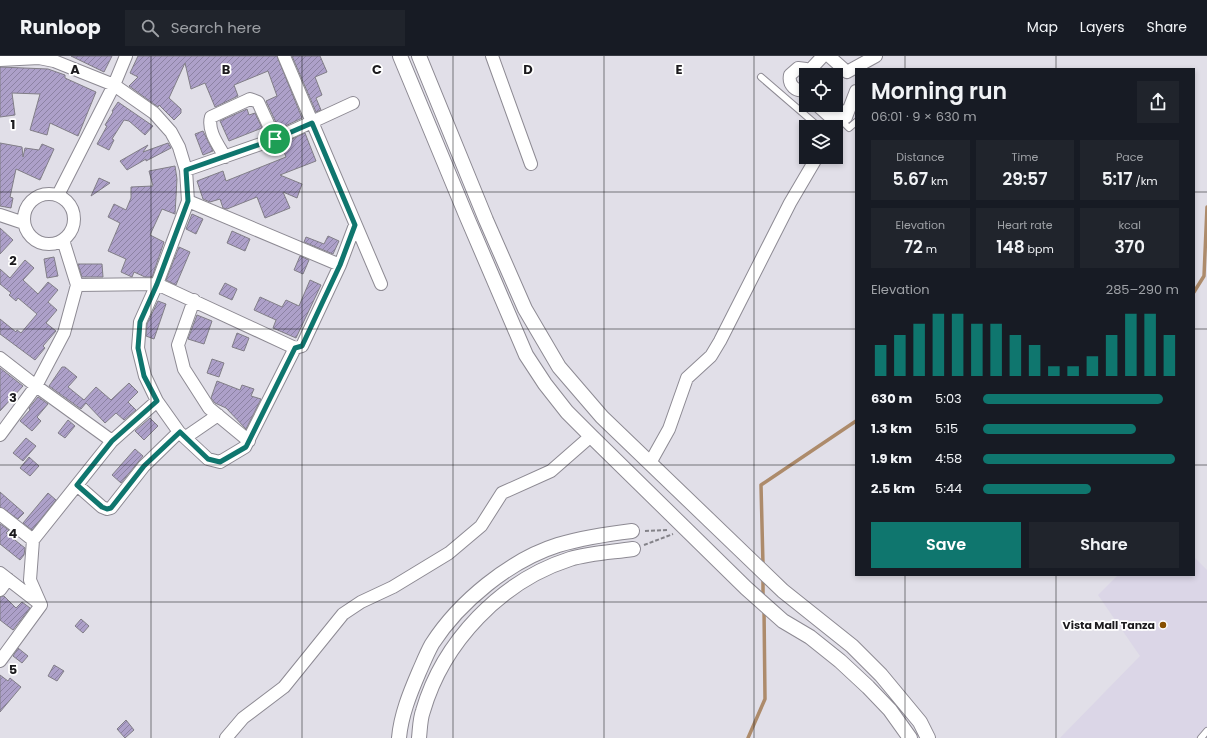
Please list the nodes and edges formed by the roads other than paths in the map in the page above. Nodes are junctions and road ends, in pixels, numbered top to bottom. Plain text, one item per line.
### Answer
1 (126, 56) edge
2 (284, 56) edge
3 (400, 56) edge
4 (419, 56) edge
5 (492, 56) edge
6 (823, 56) edge
7 (829, 56) edge
8 (12, 57) edge
9 (0, 60) edge
10 (869, 62) edge
11 (799, 68) edge
12 (814, 68) edge
13 (855, 68) edge
14 (856, 68) edge
15 (761, 77) dead end
16 (114, 85) junction
17 (799, 89) edge
18 (855, 93) edge
19 (353, 103) dead end
20 (828, 112) edge
21 (811, 120) edge
22 (840, 120) edge
23 (843, 122) edge
24 (312, 123) junction
25 (275, 139) junction
26 (225, 157) junction
27 (531, 164) dead end
28 (813, 164) edge
29 (186, 170) junction
30 (58, 195) junction
31 (188, 201) junction
32 (0, 215) edge
33 (24, 223) junction
34 (355, 225) junction
35 (63, 240) junction
36 (340, 265) junction
37 (78, 284) junction
38 (157, 284) junction
39 (381, 284) dead end
40 (194, 300) junction
41 (295, 348) junction
42 (0, 358) edge
43 (36, 386) junction
44 (157, 401) junction
45 (218, 415) junction
46 (183, 434) junction
47 (0, 435) edge
48 (591, 436) junction
49 (112, 441) junction
50 (249, 441) junction
51 (650, 463) junction
52 (77, 485) junction
53 (0, 514) edge
54 (632, 531) road end
55 (33, 540) junction
56 (633, 549) road end
57 (4, 576) edge
58 (0, 590) edge
59 (41, 604) junction
60 (0, 661) edge
61 (1207, 731) edge
62 (226, 738) edge
63 (399, 738) edge
64 (419, 738) edge
65 (910, 738) edge
66 (928, 738) edge
67 (1200, 738) edge

1 - 16 street
2 - 24 street
3 - 48 street
4 - 51 street
5 - 27 street
6 - 12 street
7 - 13 street
8 - 9 street
8 - 16 street
10 - 14 street
11 - 17 street
15 - 21 lane
16 - 29 street
16 - 30 street
18 - 23 street
19 - 24 street
20 - 22 street
24 - 25 street
24 - 34 street
25 - 26 street
25 - 26 street
26 - 29 street
28 - 51 street
29 - 31 street
30 - 33 street
30 - 35 street
31 - 36 street
31 - 38 street
32 - 33 street
33 - 35 street
34 - 36 street
34 - 39 street
35 - 37 street
36 - 41 street
37 - 38 street
37 - 43 street
38 - 40 street
38 - 44 street
40 - 41 street
40 - 45 street
41 - 50 street
42 - 43 street
43 - 47 street
43 - 49 street
44 - 46 street
44 - 49 street
45 - 46 street
45 - 50 street
46 - 50 street
46 - 52 street
48 - 62 street
48 - 65 street
49 - 52 street
51 - 66 street
52 - 55 street
53 - 55 street
54 - 63 street
55 - 59 street
56 - 64 street
57 - 58 street
57 - 59 street
59 - 60 street
61 - 67 lane

